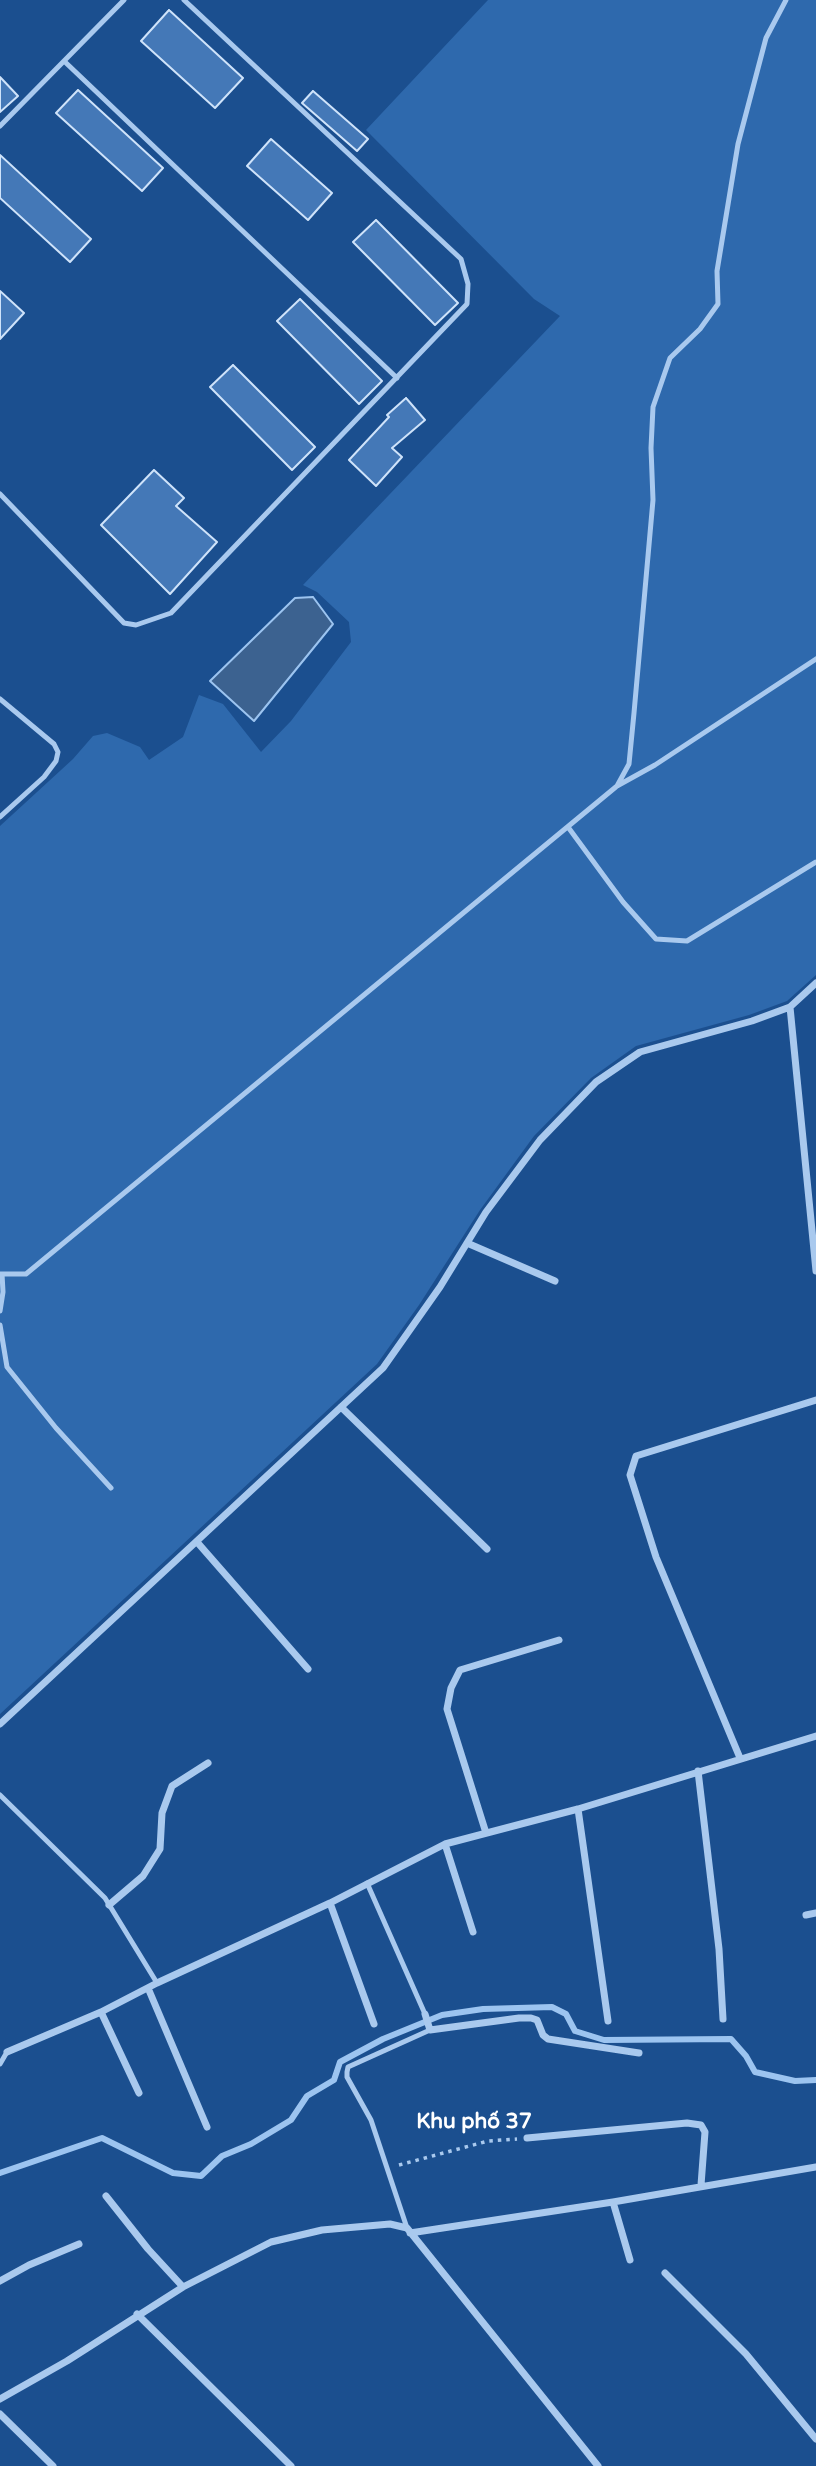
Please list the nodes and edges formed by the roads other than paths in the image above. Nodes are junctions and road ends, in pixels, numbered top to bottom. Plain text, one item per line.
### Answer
1 (124, 0) edge
2 (184, 0) edge
3 (786, 0) edge
4 (64, 61) junction
5 (0, 126) edge
6 (397, 378) junction
7 (0, 494) edge
8 (816, 659) edge
9 (0, 699) edge
10 (617, 786) junction
11 (0, 817) edge
12 (568, 827) junction
13 (816, 862) edge
14 (816, 983) edge
15 (790, 1007) junction
16 (467, 1243) junction
17 (816, 1271) edge
18 (1, 1274) edge
19 (555, 1281) dead end
20 (0, 1311) edge
21 (0, 1325) edge
22 (816, 1400) edge
23 (341, 1407) junction
24 (111, 1488) dead end
25 (197, 1542) junction
26 (487, 1549) dead end
27 (559, 1640) dead end
28 (308, 1669) dead end
29 (0, 1724) edge
30 (816, 1736) edge
31 (740, 1758) junction
32 (208, 1763) dead end
33 (698, 1771) junction
34 (0, 1795) edge
35 (578, 1809) junction
36 (486, 1833) junction
37 (445, 1844) junction
38 (367, 1883) junction
39 (330, 1903) junction
40 (109, 1905) junction
41 (816, 1913) edge
42 (806, 1916) dead end
43 (473, 1932) dead end
44 (158, 1983) junction
45 (148, 1988) junction
46 (102, 2012) junction
47 (425, 2014) joint
48 (723, 2019) dead end
49 (608, 2021) dead end
50 (374, 2024) dead end
51 (430, 2030) junction
52 (7, 2053) joint
53 (639, 2053) dead end
54 (0, 2064) edge
55 (139, 2093) dead end
56 (207, 2127) dead end
57 (527, 2138) road end
58 (816, 2167) edge
59 (701, 2185) junction
60 (106, 2196) dead end
61 (613, 2202) junction
62 (408, 2230) junction
63 (79, 2244) dead end
64 (630, 2260) dead end
65 (665, 2273) dead end
66 (0, 2281) edge
67 (183, 2287) junction
68 (137, 2314) junction
69 (0, 2399) edge
70 (0, 2414) edge
71 (816, 2439) edge
72 (53, 2466) edge
73 (291, 2466) edge
74 (598, 2466) edge

1 - 4 lane
2 - 6 lane
3 - 10 lane
4 - 5 lane
4 - 6 lane
6 - 7 lane
8 - 10 lane
9 - 11 lane
10 - 12 lane
12 - 13 lane
12 - 18 lane
14 - 15 street
15 - 16 street
15 - 17 street
16 - 19 street
16 - 23 street
18 - 20 lane
21 - 24 lane
22 - 31 street
23 - 25 street
23 - 26 street
25 - 28 street
25 - 29 street
27 - 36 street
30 - 31 street
31 - 33 street
32 - 40 street
33 - 35 street
33 - 48 street
34 - 40 lane
35 - 36 street
35 - 49 street
36 - 37 street
37 - 38 street
37 - 43 street
38 - 39 street
38 - 47 lane
39 - 44 street
39 - 50 street
40 - 44 lane
41 - 42 street
44 - 45 street
45 - 46 street
45 - 56 street
46 - 52 street
46 - 55 street
47 - 51 street
51 - 53 street
51 - 62 lane
52 - 54 lane
57 - 59 street
58 - 59 street
59 - 61 street
60 - 67 street
61 - 62 street
61 - 64 street
62 - 67 street
62 - 74 street
63 - 66 street
65 - 71 street
67 - 68 street
68 - 69 street
68 - 73 street
70 - 72 street

